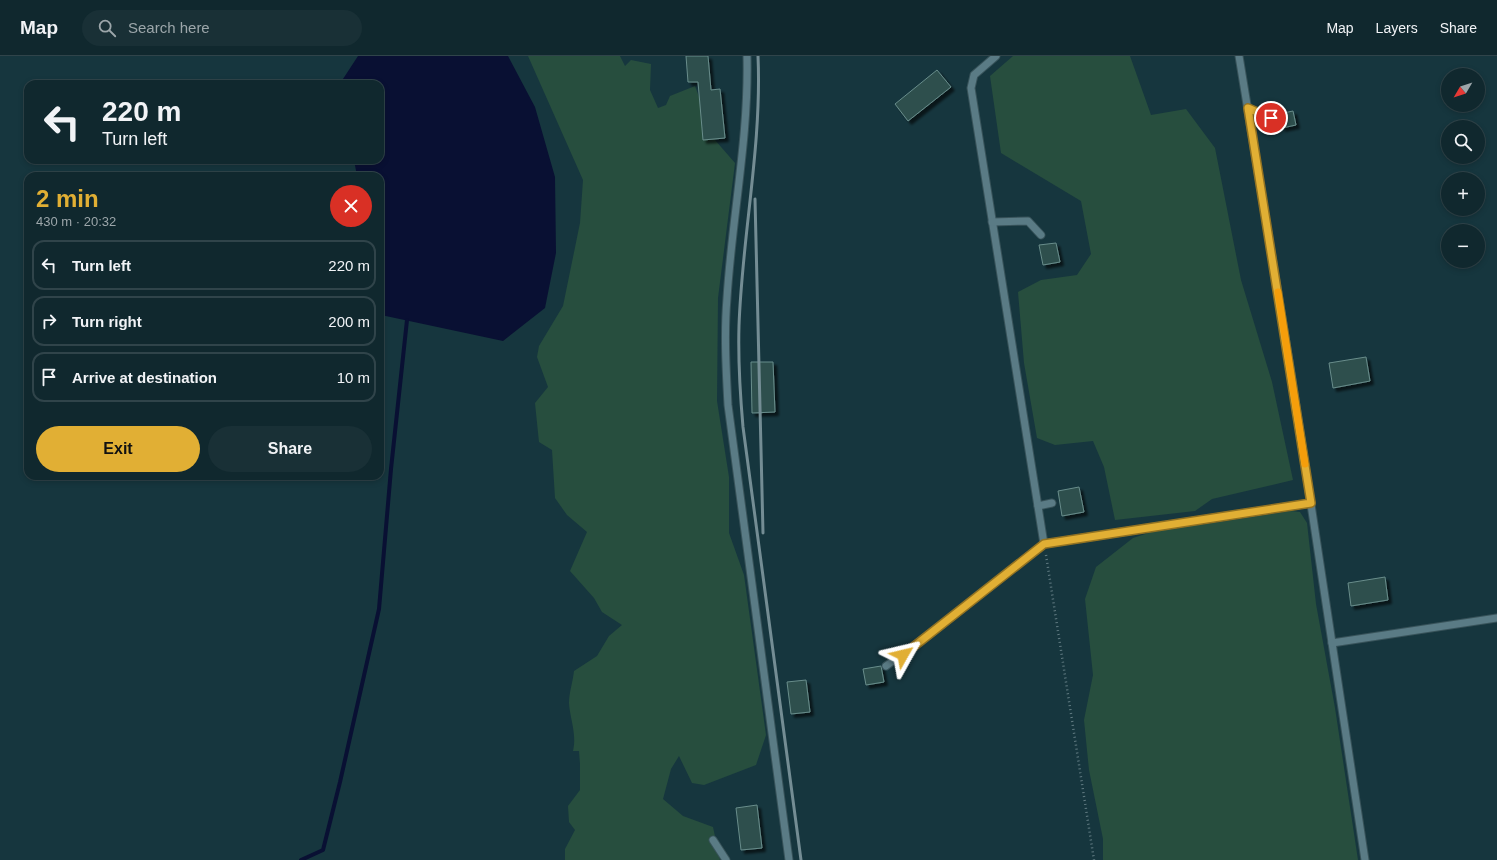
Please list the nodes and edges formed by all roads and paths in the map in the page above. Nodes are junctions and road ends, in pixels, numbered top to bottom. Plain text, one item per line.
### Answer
1 (747, 56) edge
2 (996, 56) edge
3 (1239, 56) edge
4 (1248, 108) junction
5 (1271, 118) dead end
6 (992, 222) junction
7 (1041, 235) dead end
8 (1311, 503) junction
9 (1052, 504) dead end
10 (1038, 506) junction
11 (1044, 544) junction
12 (1497, 618) edge
13 (1332, 643) junction
14 (886, 666) dead end
15 (713, 840) dead end
16 (726, 860) edge
17 (789, 860) edge
18 (1094, 860) edge
19 (1365, 860) edge

1 - 17 lane
2 - 6 lane
3 - 4 lane
4 - 5 lane
4 - 8 lane
6 - 7 lane
6 - 10 lane
8 - 11 lane
8 - 13 lane
9 - 10 lane
10 - 11 lane
11 - 14 lane
11 - 18 path
12 - 13 lane
13 - 19 lane
15 - 16 lane

